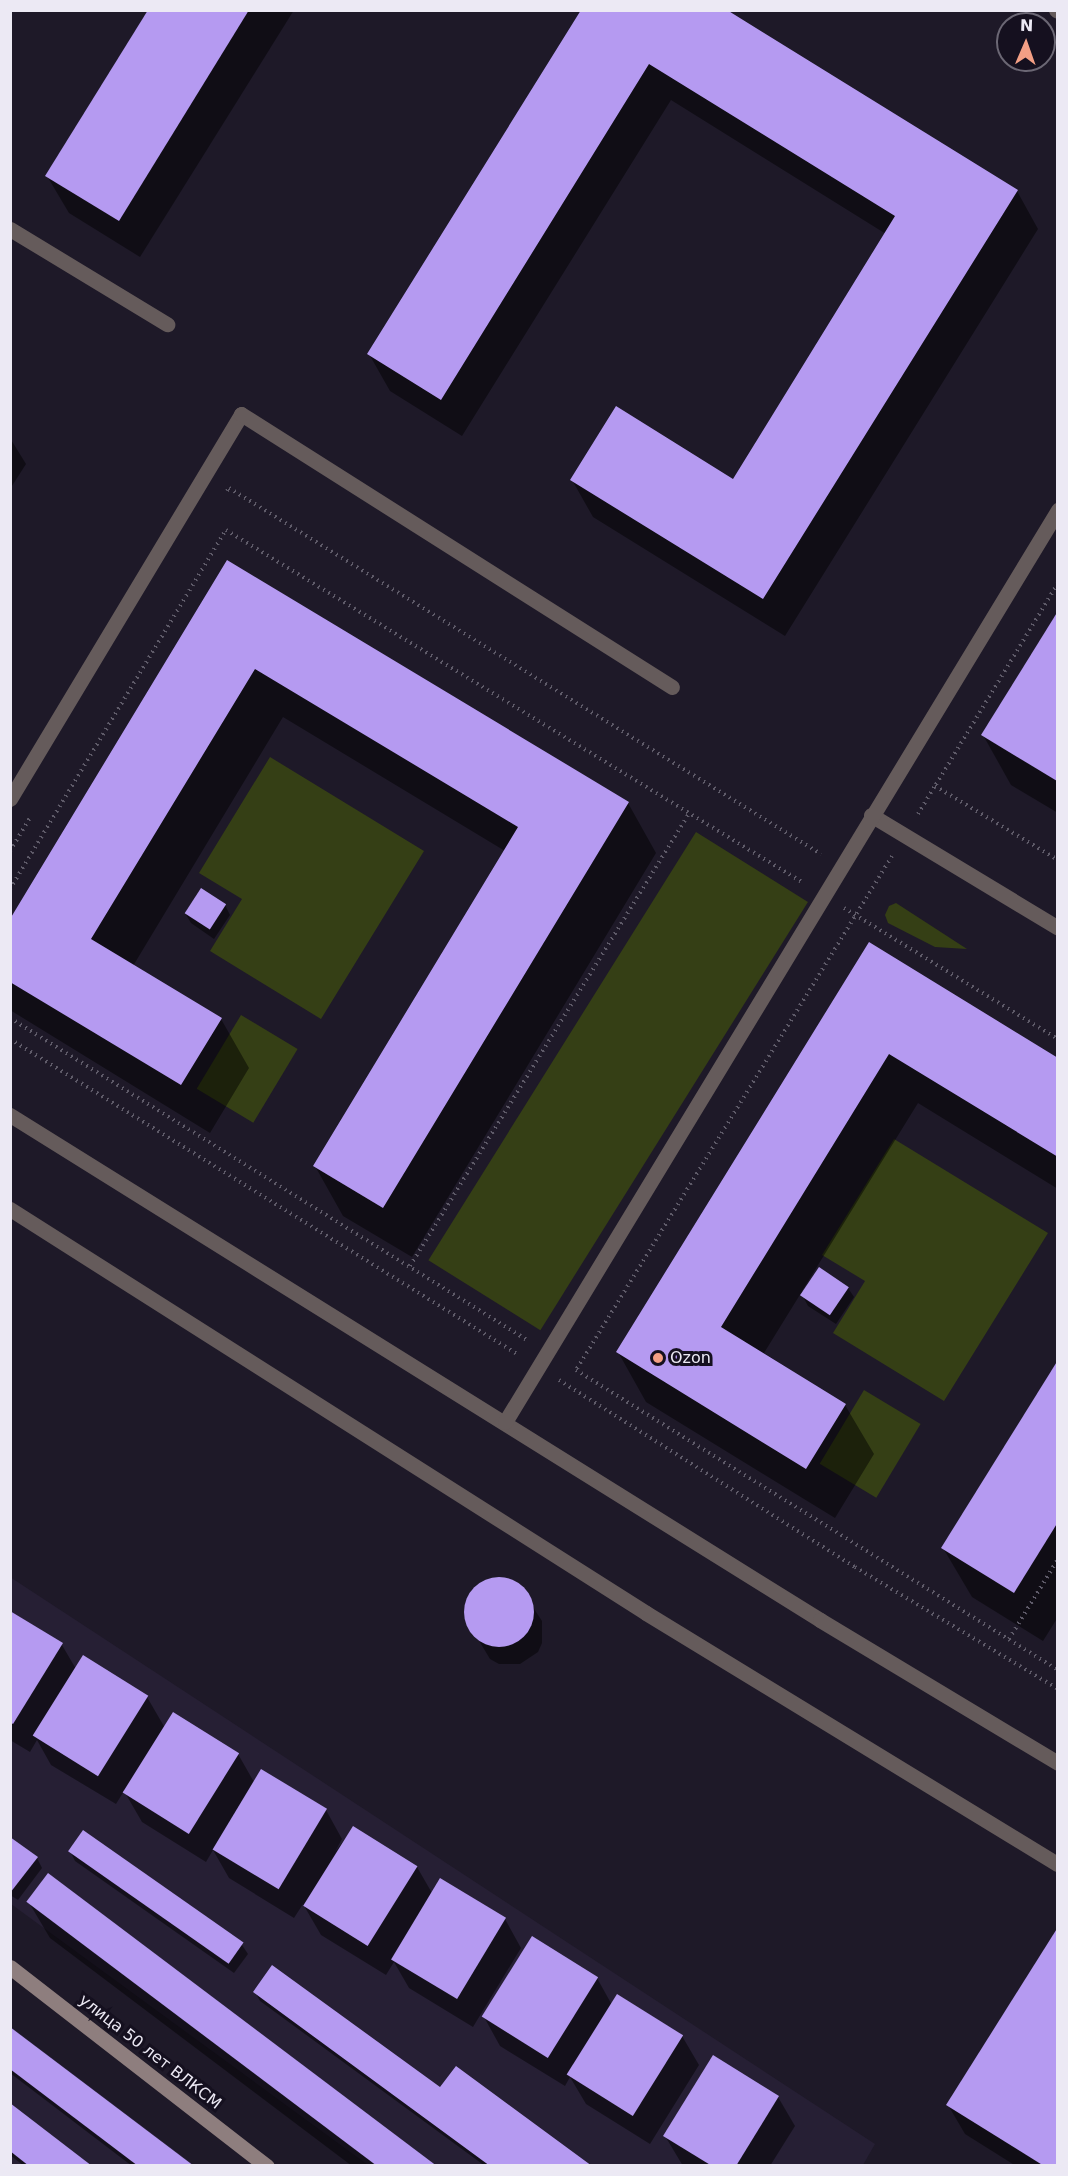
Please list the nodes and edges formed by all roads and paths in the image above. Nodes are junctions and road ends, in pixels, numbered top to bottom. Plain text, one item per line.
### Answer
1 (10, 229) edge
2 (167, 324) dead end
3 (223, 498) dead end
4 (1058, 510) edge
5 (1058, 583) edge
6 (672, 687) dead end
7 (935, 786) junction
8 (10, 799) edge
9 (35, 810) dead end
10 (690, 812) junction
11 (871, 815) junction
12 (905, 836) junction
13 (10, 850) edge
14 (1058, 860) edge
15 (840, 866) junction
16 (10, 889) edge
17 (823, 895) junction
18 (856, 916) junction
19 (1058, 928) edge
20 (10, 1018) edge
21 (1058, 1039) edge
22 (10, 1115) edge
23 (10, 1209) edge
24 (410, 1267) junction
25 (548, 1353) junction
26 (576, 1370) junction
27 (505, 1422) junction
28 (1058, 1559) edge
29 (1009, 1640) junction
30 (1058, 1670) edge
31 (1058, 1763) edge
32 (1058, 1864) edge
33 (10, 1967) edge
34 (267, 2166) edge

1 - 2 lane
3 - 15 path
4 - 11 lane
5 - 7 path
6 - 8 lane
7 - 12 path
7 - 14 path
9 - 13 path
10 - 16 path
10 - 17 path
10 - 24 path
11 - 12 lane
11 - 15 lane
12 - 18 path
12 - 19 lane
15 - 17 lane
17 - 18 path
17 - 25 lane
18 - 21 path
18 - 26 path
20 - 24 path
22 - 27 lane
23 - 32 lane
24 - 25 path
25 - 26 path
25 - 27 lane
26 - 29 path
27 - 31 lane
28 - 29 path
29 - 30 path
33 - 34 street, улица 50 лет ВЛКСМ

